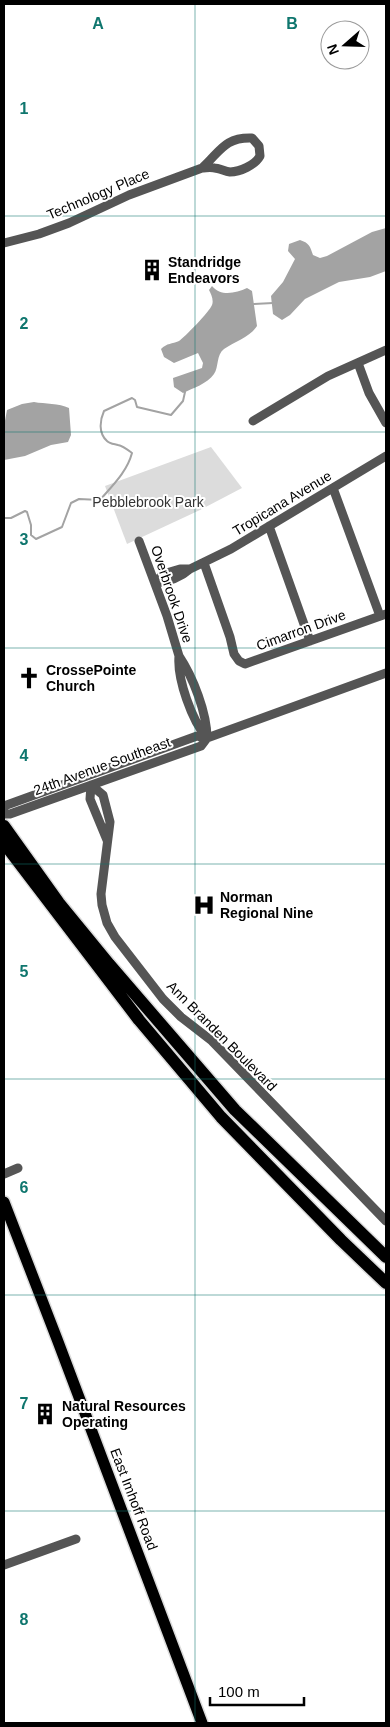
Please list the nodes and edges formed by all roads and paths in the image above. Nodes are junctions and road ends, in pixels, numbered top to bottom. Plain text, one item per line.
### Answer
1 (202, 168) junction
2 (4, 243) edge
3 (386, 350) edge
4 (358, 363) junction
5 (253, 421) dead end
6 (386, 423) edge
7 (386, 456) edge
8 (333, 488) junction
9 (269, 526) junction
10 (139, 541) dead end
11 (204, 563) junction
12 (155, 583) junction
13 (383, 615) edge
14 (310, 641) junction
15 (386, 673) edge
16 (207, 738) junction
17 (92, 785) junction
18 (4, 806) edge
19 (4, 814) edge
20 (4, 826) edge
21 (107, 840) junction
22 (4, 843) edge
23 (18, 1168) dead end
24 (4, 1174) edge
25 (4, 1202) edge
26 (386, 1221) edge
27 (8, 1225) edge
28 (386, 1257) edge
29 (386, 1283) edge
30 (76, 1539) dead end
31 (4, 1565) edge
32 (202, 1723) edge

1 - 1 street, Technology Place
1 - 2 street, Technology Place
3 - 4 street
4 - 5 street
4 - 6 street
7 - 8 street, Tropicana Avenue
8 - 9 street, Tropicana Avenue
8 - 13 street
9 - 11 street, Tropicana Avenue
9 - 14 street
10 - 12 street, Overbrook Drive
11 - 12 street, Tropicana Avenue
11 - 14 street, Cimarron Drive
12 - 16 street, Overbrook Drive
13 - 14 street, Cimarron Drive
15 - 16 street, 24th Avenue Southeast
16 - 17 street, 24th Avenue Southeast
16 - 18 street, 24th Avenue Southeast
17 - 19 street, 24th Avenue Southeast
17 - 21 street, Ann Branden Boulevard
17 - 21 street, Ann Branden Boulevard
20 - 28 highway
21 - 26 street, Ann Branden Boulevard
22 - 29 highway
23 - 24 street
25 - 27 main road, East Imhoff Road
27 - 32 main road, East Imhoff Road
30 - 31 street

